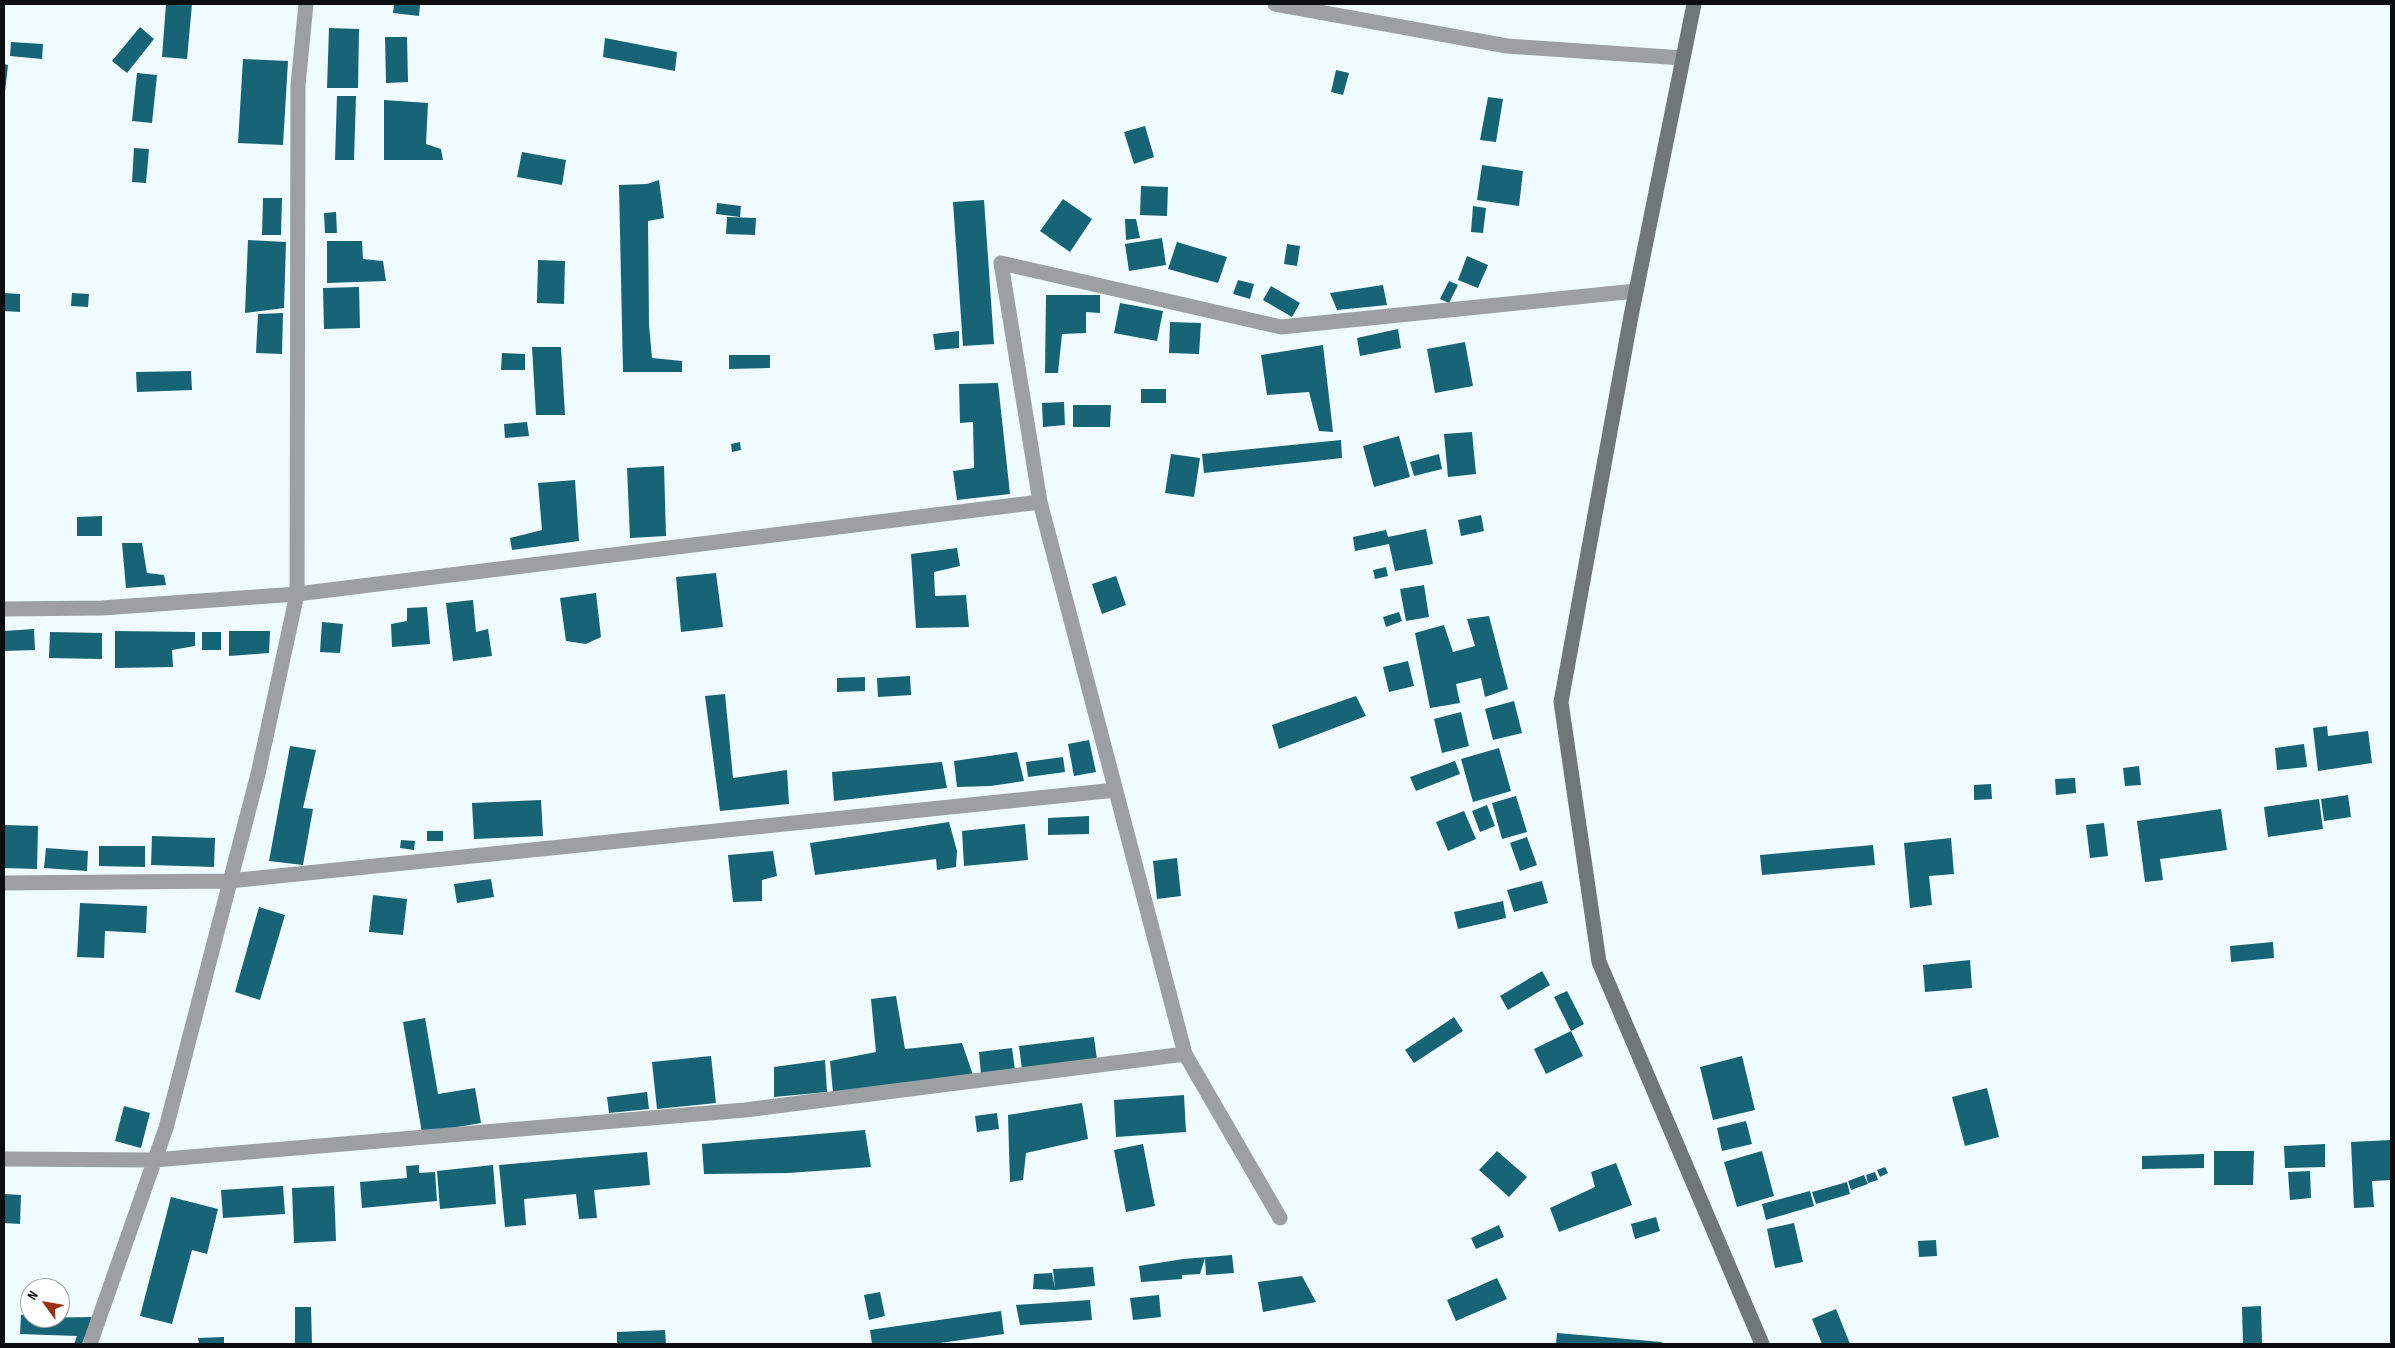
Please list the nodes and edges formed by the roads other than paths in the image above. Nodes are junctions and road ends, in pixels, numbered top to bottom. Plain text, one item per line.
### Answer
1 (306, 4) edge
2 (1275, 4) edge
3 (1694, 4) edge
4 (1683, 58) junction
5 (1636, 291) junction
6 (1040, 502) junction
7 (298, 594) junction
8 (4, 609) edge
9 (1116, 790) junction
10 (229, 881) junction
11 (4, 883) edge
12 (1185, 1054) junction
13 (4, 1159) edge
14 (154, 1160) junction
15 (1280, 1218) dead end
16 (90, 1344) edge
17 (1762, 1344) edge

1 - 7 street
2 - 4 street
3 - 4 main road
4 - 5 main road
5 - 6 street
5 - 17 main road
6 - 7 street
6 - 9 street
7 - 8 street
7 - 10 street
9 - 10 street
9 - 12 street
10 - 11 street
10 - 14 street
12 - 14 street
12 - 15 street
13 - 14 street
14 - 16 street

